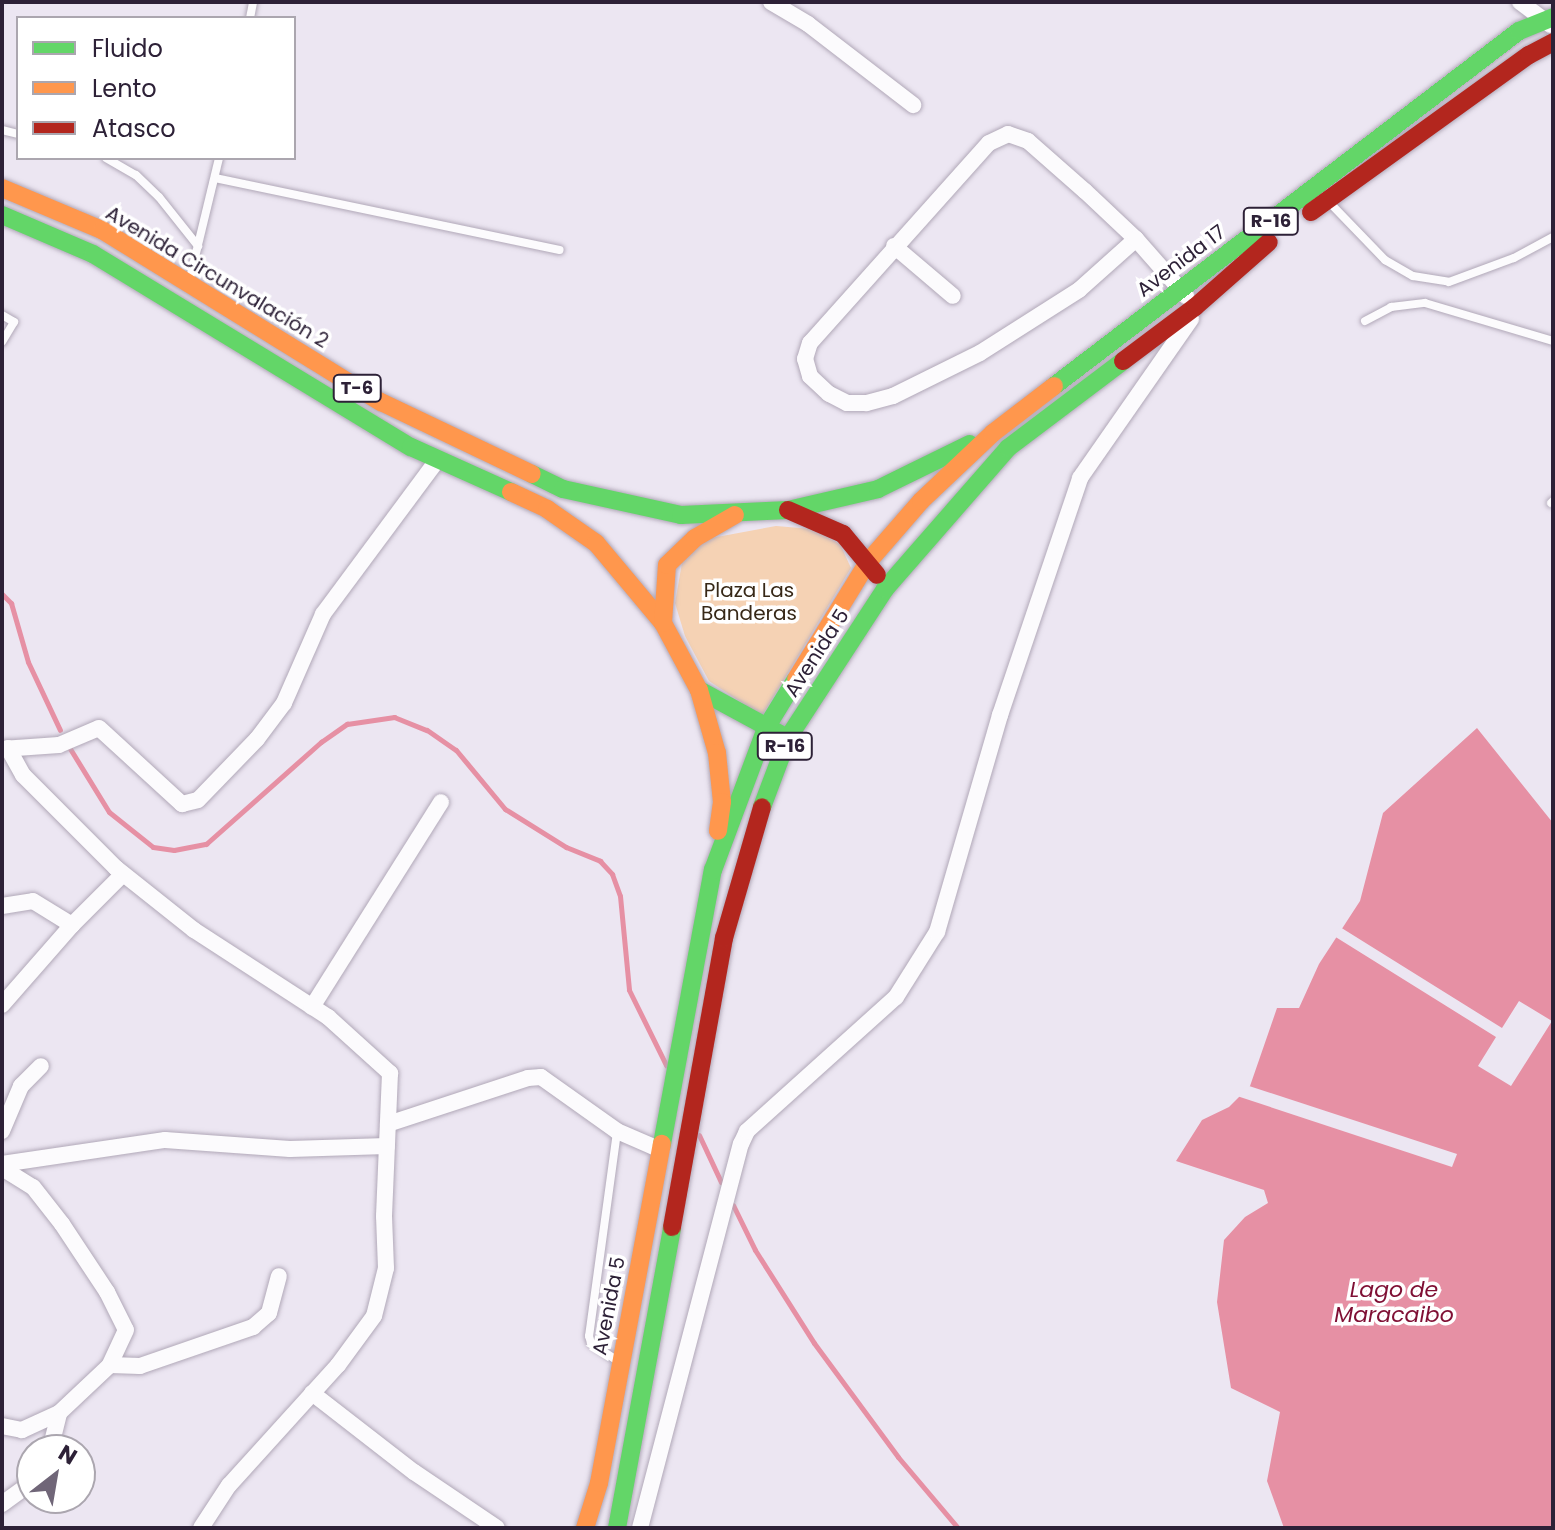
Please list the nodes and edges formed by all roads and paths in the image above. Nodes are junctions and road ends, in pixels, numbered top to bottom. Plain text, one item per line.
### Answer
1 (771, 2) edge
2 (1520, 2) edge
3 (1551, 22) edge
4 (1553, 42) edge
5 (913, 105) dead end
6 (109, 160) edge
7 (219, 160) edge
8 (215, 178) junction
9 (2, 188) edge
10 (1322, 193) junction
11 (2, 215) edge
12 (1553, 237) edge
13 (1136, 239) junction
14 (198, 246) junction
15 (894, 246) junction
16 (560, 250) dead end
17 (189, 283) junction
18 (1180, 290) junction
19 (953, 296) dead end
20 (1195, 307) junction
21 (2, 315) edge
22 (1365, 321) dead end
23 (1553, 341) edge
24 (2, 342) edge
25 (993, 433) junction
26 (1008, 448) joint
27 (438, 459) junction
28 (788, 510) junction
29 (738, 513) junction
30 (868, 562) junction
31 (885, 589) junction
32 (663, 623) junction
33 (699, 690) junction
34 (766, 728) junction
35 (788, 738) junction
36 (5, 748) edge
37 (441, 802) dead end
38 (713, 870) junction
39 (123, 874) junction
40 (2, 906) edge
41 (72, 925) junction
42 (2, 1005) edge
43 (312, 1007) junction
44 (41, 1066) dead end
45 (388, 1124) junction
46 (2, 1131) edge
47 (617, 1131) junction
48 (387, 1146) junction
49 (661, 1150) junction
50 (2, 1166) edge
51 (279, 1276) dead end
52 (621, 1363) junction
53 (110, 1365) junction
54 (312, 1393) junction
55 (59, 1413) junction
56 (2, 1426) edge
57 (54, 1434) edge
58 (201, 1528) edge
59 (497, 1528) edge
60 (585, 1528) edge
61 (617, 1528) edge
62 (640, 1528) edge

1 - 5 street
2 - 3 street
3 - 10 main road, Avenida 17 / R-16
4 - 10 main road, Avenida 17 / R-16
6 - 14 lane
7 - 8 lane
8 - 14 lane
8 - 16 lane
9 - 17 main road, Avenida Circunvalación 2 / T-6
10 - 12 lane
10 - 18 main road, Avenida 17 / R-16
10 - 20 main road, Avenida 17 / R-16
11 - 27 main road, T-6
13 - 15 street
13 - 15 street
13 - 18 street
14 - 17 lane
15 - 19 street
17 - 29 main road, Avenida Circunvalación 2 / T-6
18 - 20 street
18 - 25 main road, Avenida 17 / R-16
20 - 26 main road, Avenida 17 / R-16
20 - 62 street
21 - 24 lane
22 - 23 lane
25 - 28 main road, Avenida Circunvalación 2
25 - 30 main road, Avenida 5 / R-16
26 - 31 main road, Avenida 5 / R-16
27 - 32 main road, T-6
27 - 36 street
28 - 29 main road, Avenida Circunvalación 2 / T-6
28 - 30 main road, T-6
29 - 32 main road
30 - 31 main road, T-6
30 - 34 main road, Avenida 5 / R-16
31 - 35 main road, Avenida 5 / R-16
32 - 33 main road, T-6
33 - 34 main road
33 - 38 main road
34 - 35 main road
34 - 38 main road, Avenida 5 / R-16
35 - 61 main road, Avenida 5 / R-16
36 - 39 street
37 - 43 street
38 - 49 main road, Avenida 5 / R-16
39 - 41 street
39 - 43 street
40 - 41 street
41 - 42 street
43 - 45 street
44 - 46 street
45 - 47 street
45 - 48 street
47 - 49 street
47 - 52 lane
48 - 50 street
48 - 54 street
49 - 52 main road, Avenida 5 / R-16
50 - 53 street
51 - 53 street
52 - 60 main road, Avenida 5 / R-16
53 - 55 street
54 - 58 street
54 - 59 street
55 - 56 street
55 - 57 street

